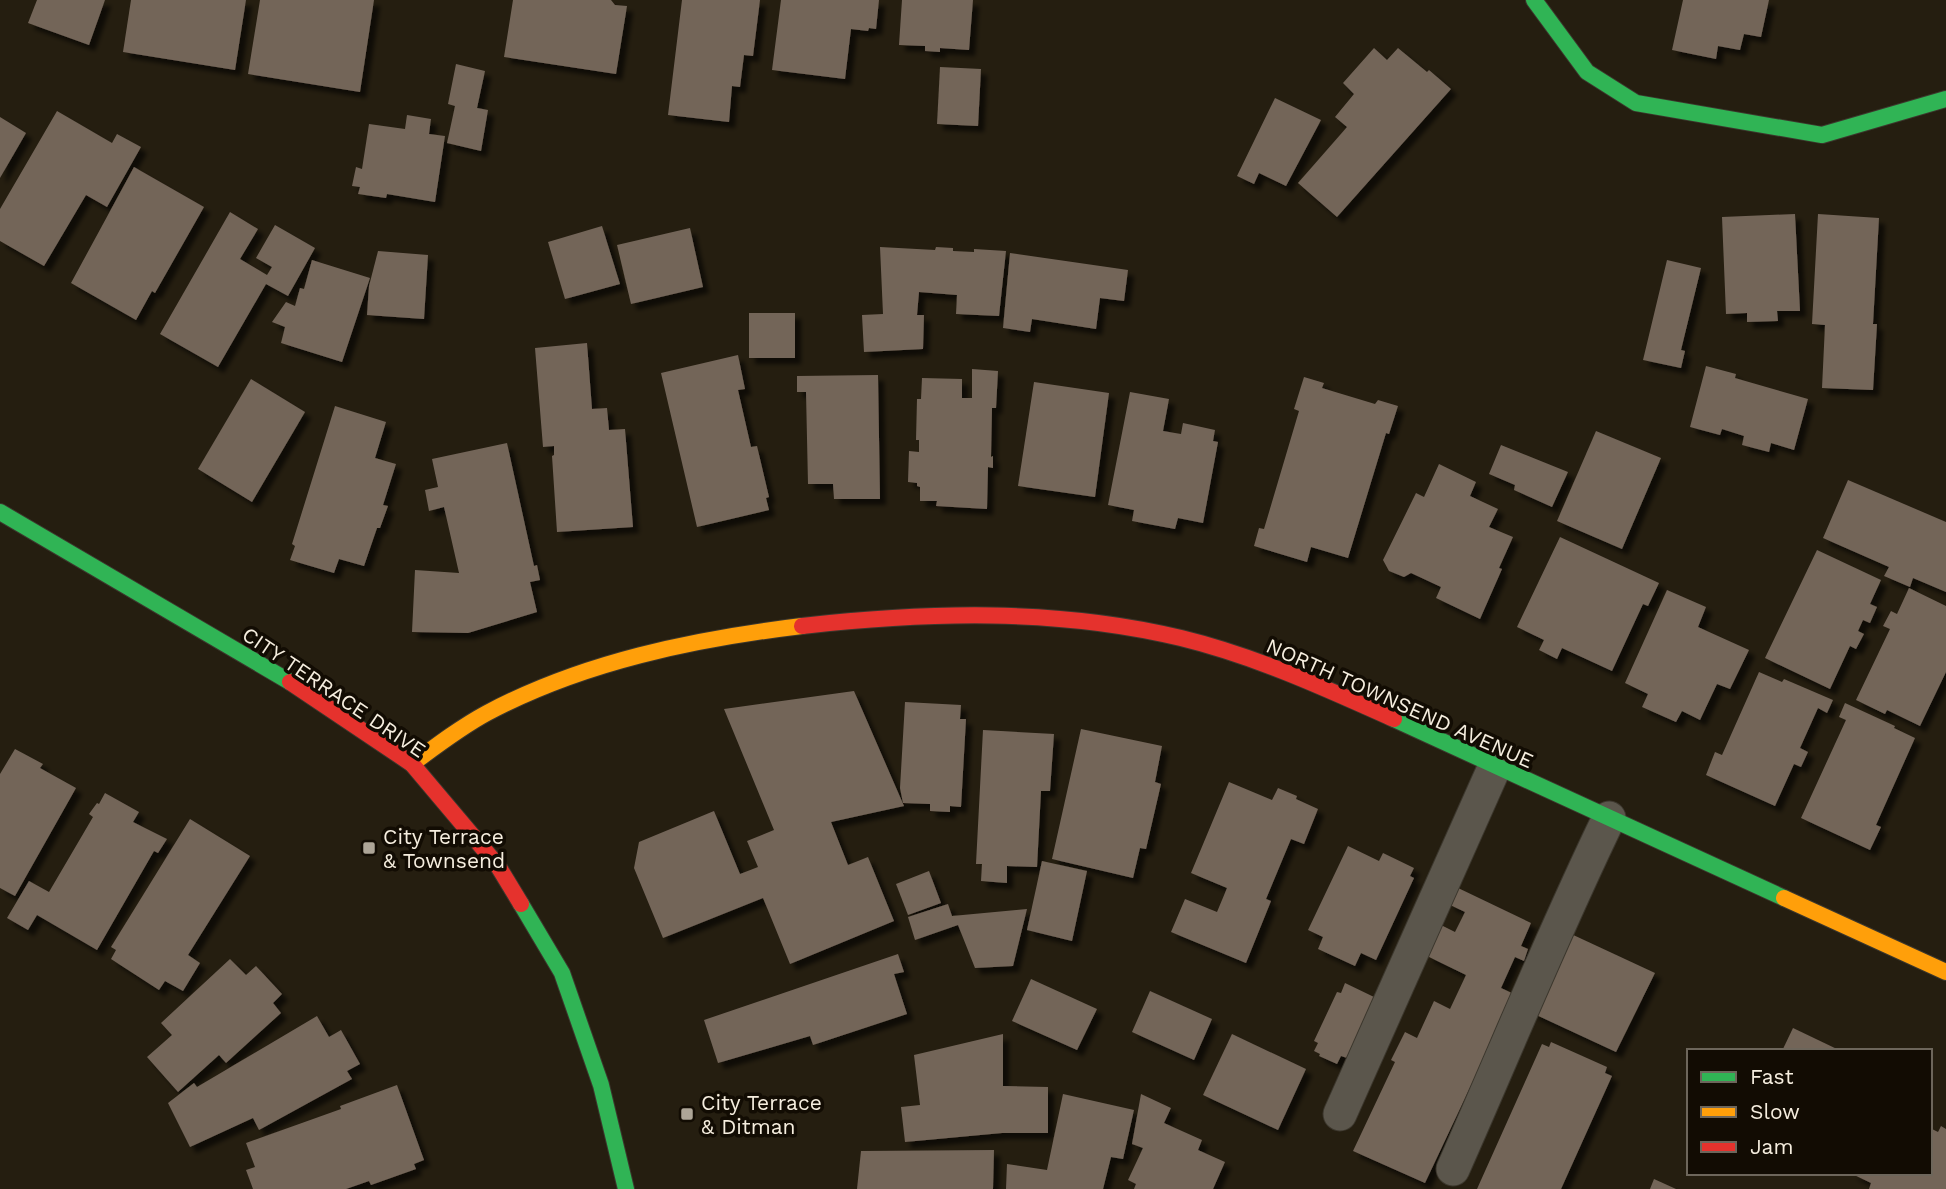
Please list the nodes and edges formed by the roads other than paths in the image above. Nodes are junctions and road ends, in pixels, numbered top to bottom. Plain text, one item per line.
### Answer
1 (1534, 0) edge
2 (1946, 99) edge
3 (0, 513) edge
4 (412, 764) junction
5 (1495, 766) junction
6 (1609, 818) junction
7 (1946, 972) edge
8 (1340, 1114) dead end
9 (1453, 1168) dead end
10 (626, 1189) edge

1 - 2 street
3 - 4 street, CITY TERRACE DRIVE
4 - 5 street, NORTH TOWNSEND AVENUE
4 - 10 street, CITY TERRACE DRIVE
5 - 6 street, NORTH TOWNSEND AVENUE
5 - 8 lane
6 - 7 street, NORTH TOWNSEND AVENUE
6 - 9 lane

